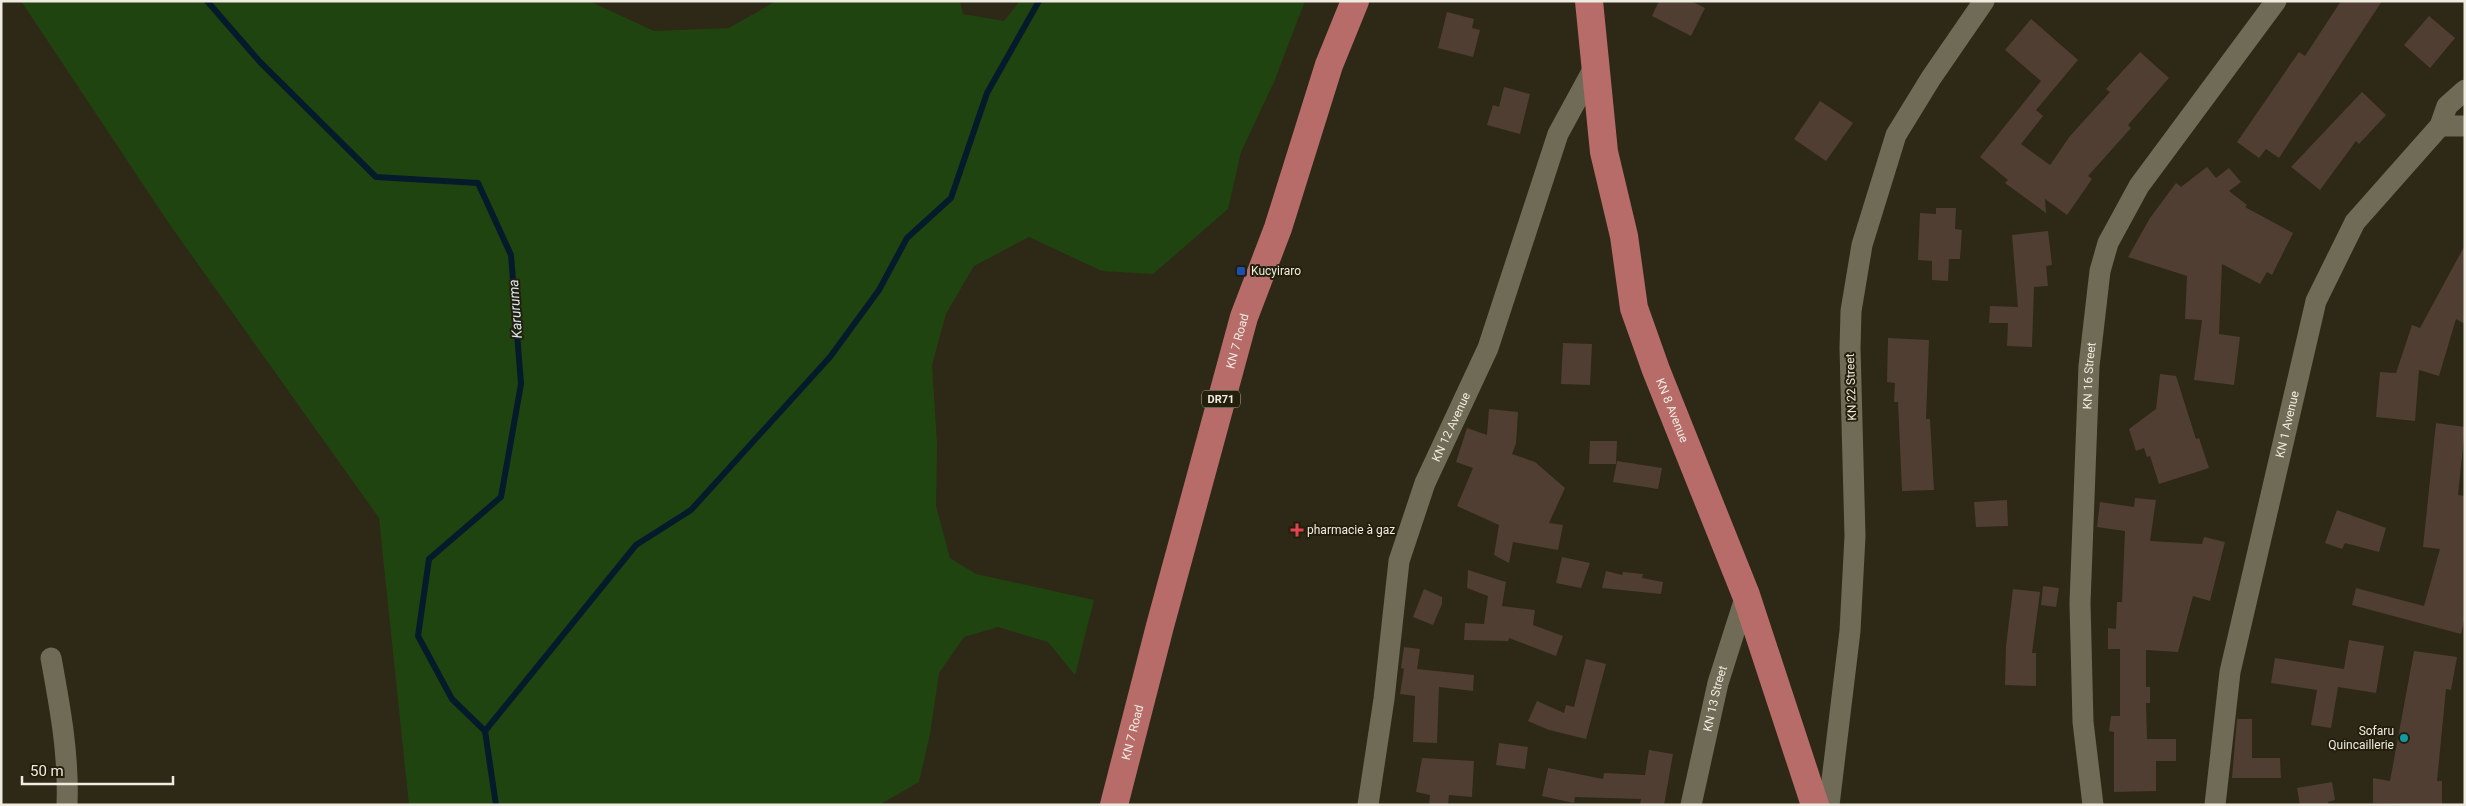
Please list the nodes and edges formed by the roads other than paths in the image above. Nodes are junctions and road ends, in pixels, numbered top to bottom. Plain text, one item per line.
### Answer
1 (1355, 1) edge
2 (1984, 1) edge
3 (2276, 1) edge
4 (1594, 6) edge
5 (1595, 66) junction
6 (2465, 90) edge
7 (2440, 126) junction
8 (2465, 126) edge
9 (1746, 595) junction
10 (51, 658) dead end
11 (67, 805) edge
12 (1114, 805) edge
13 (1368, 805) edge
14 (1690, 805) edge
15 (1815, 805) edge
16 (1828, 805) edge
17 (2093, 805) edge
18 (2215, 805) edge

1 - 12 main road, KN 7 Road / DR71
2 - 16 street, KN 22 Street
3 - 17 street, KN 16 Street
4 - 5 main road, KN 8 Avenue
5 - 9 main road, KN 8 Avenue
5 - 13 street, KN 12 Avenue
6 - 7 street, KN 1 Avenue
7 - 8 street
7 - 18 street, KN 1 Avenue
9 - 14 street, KN 13 Street
9 - 15 main road, KN 8 Avenue
10 - 11 street

